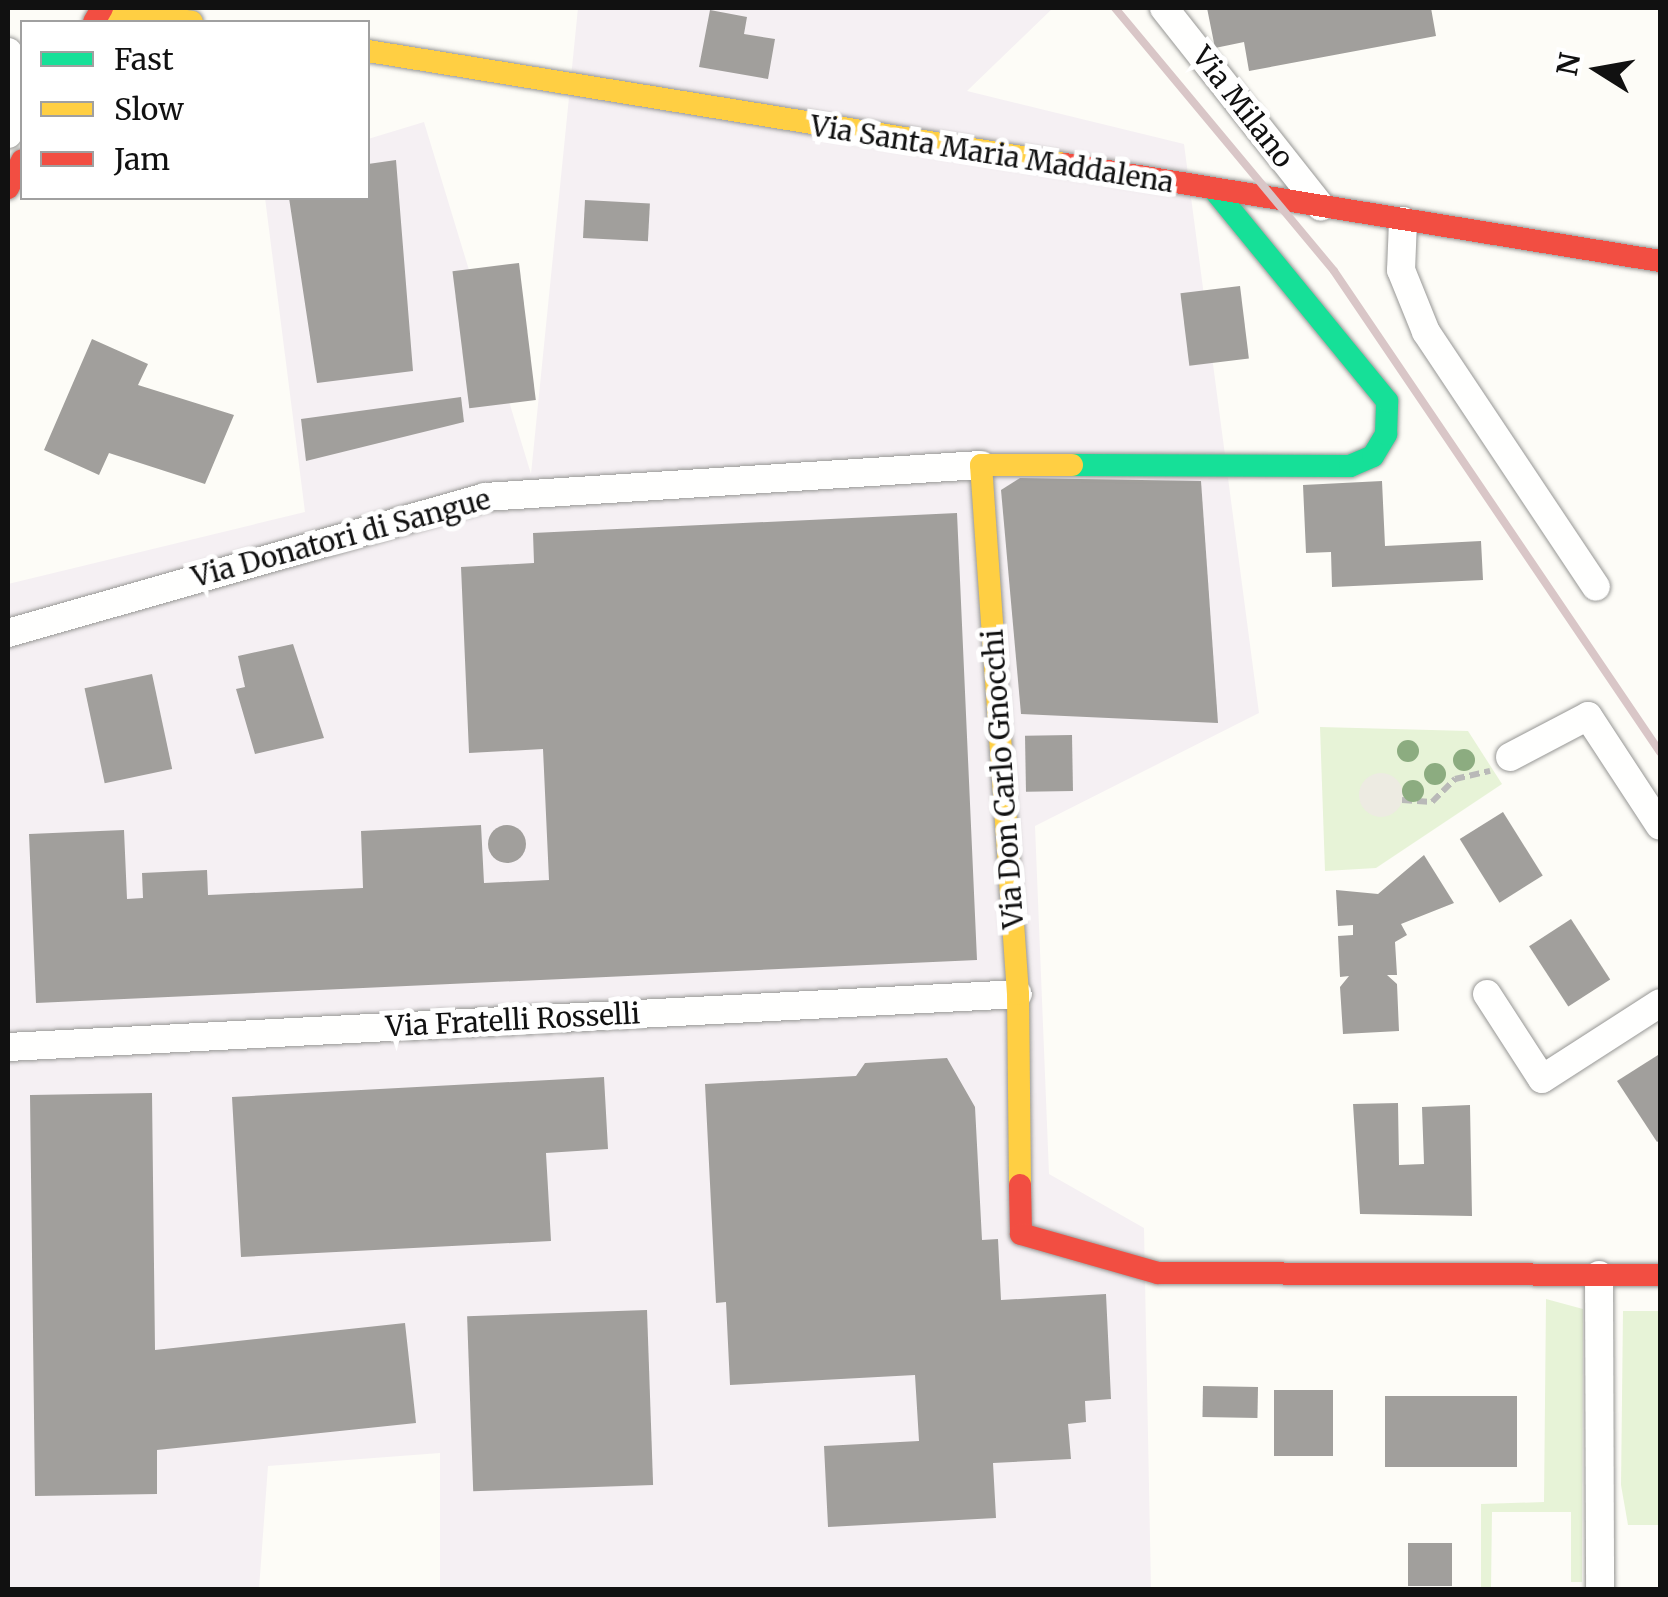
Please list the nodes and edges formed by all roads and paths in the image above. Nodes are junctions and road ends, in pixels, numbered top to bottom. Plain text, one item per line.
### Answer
1 (102, 8) edge
2 (1164, 8) edge
3 (179, 20) edge
4 (8, 52) edge
5 (370, 52) edge
6 (8, 134) edge
7 (20, 164) edge
8 (8, 188) edge
9 (1214, 191) junction
10 (1321, 207) junction
11 (1403, 220) junction
12 (1660, 261) edge
13 (981, 465) junction
14 (1596, 588) dead end
15 (8, 633) edge
16 (1510, 757) joint
17 (1402, 800) dead end
18 (1660, 826) edge
19 (1018, 994) junction
20 (1487, 994) dead end
21 (1660, 1003) edge
22 (8, 1046) edge
23 (1599, 1275) junction
24 (1660, 1275) edge
25 (1600, 1590) edge

1 - 3 street
2 - 10 street, Via Milano
4 - 6 street
5 - 9 street, Via Santa Maria Maddalena
7 - 8 street
9 - 10 street, Via Santa Maria Maddalena
9 - 13 street
10 - 11 street, Via Santa Maria Maddalena
11 - 12 street, Via Santa Maria Maddalena
11 - 14 street
13 - 15 street, Via Donatori di Sangue
13 - 19 street, Via Don Carlo Gnocchi
16 - 17 path
16 - 18 street
19 - 22 street, Via Fratelli Rosselli
19 - 23 street, Via Don Carlo Gnocchi
20 - 21 street
23 - 24 street, Via Don Carlo Gnocchi
23 - 25 street

